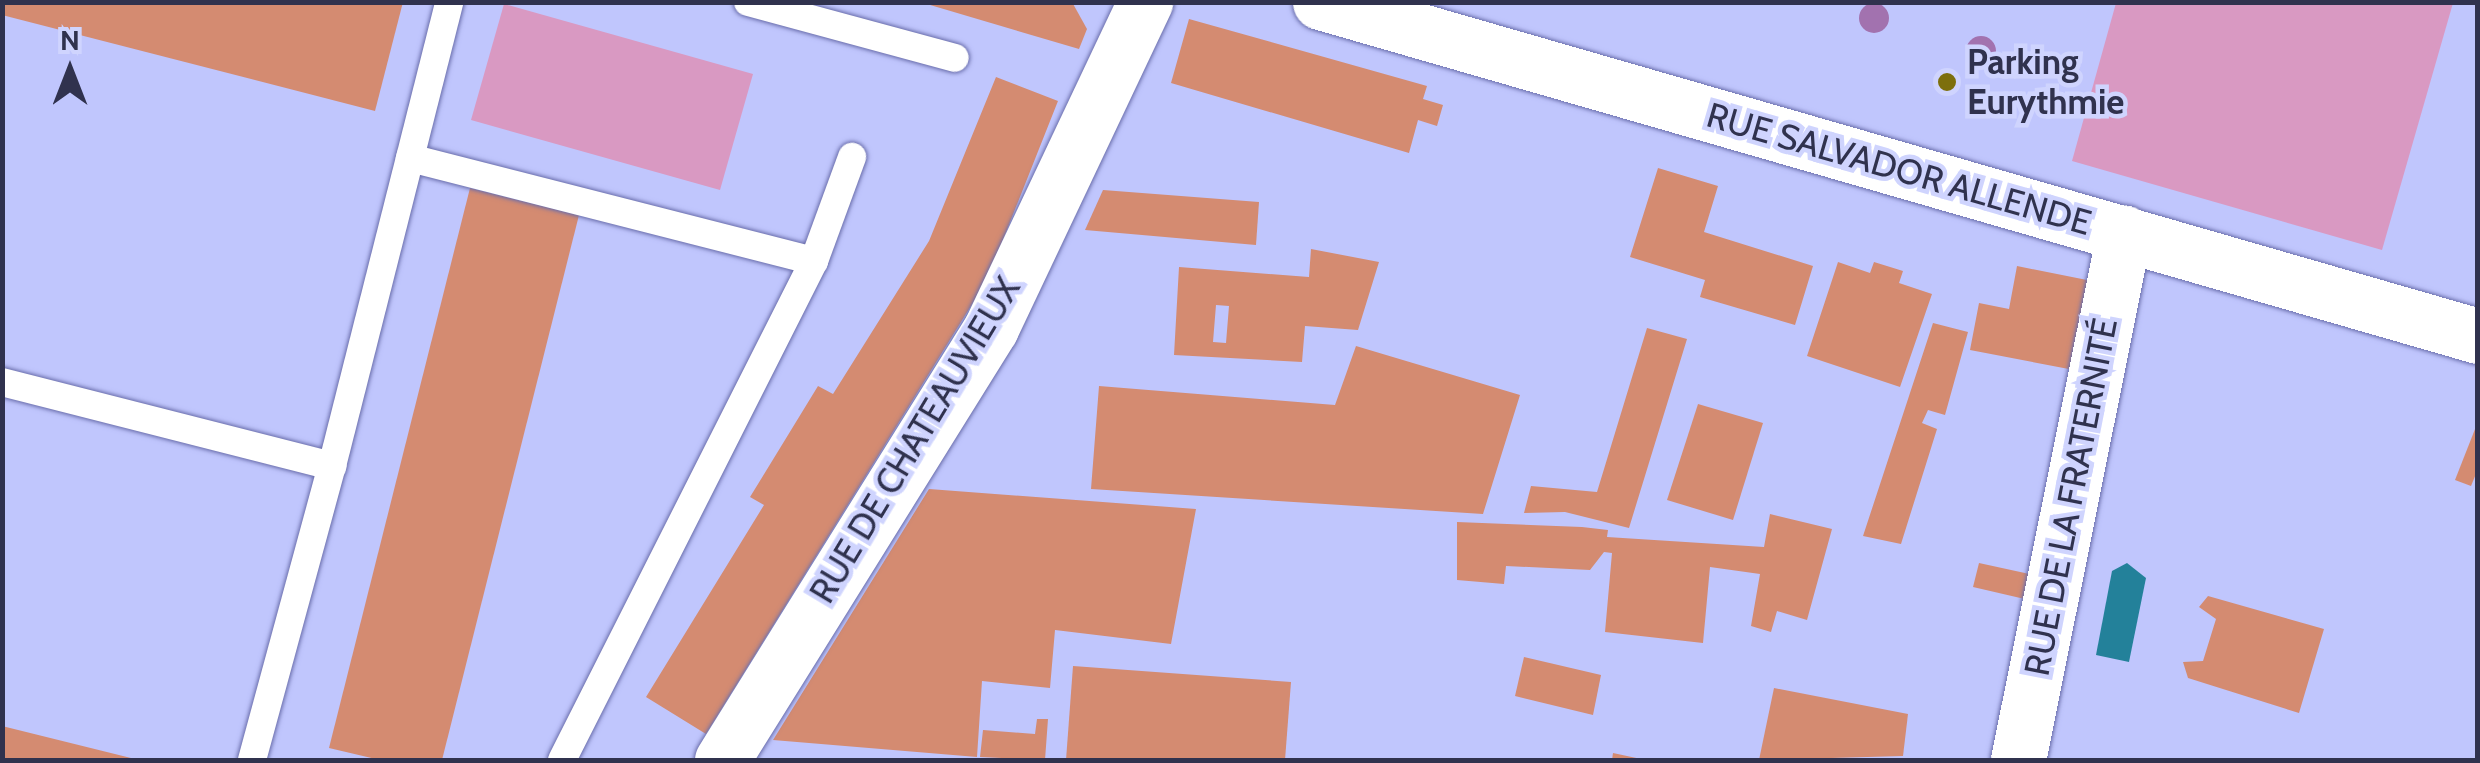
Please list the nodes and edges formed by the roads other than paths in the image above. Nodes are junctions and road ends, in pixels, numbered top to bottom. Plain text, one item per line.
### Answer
1 (449, 2) edge
2 (748, 2) edge
3 (1145, 2) edge
4 (1320, 2) edge
5 (955, 58) dead end
6 (852, 157) dead end
7 (410, 158) junction
8 (2124, 234) junction
9 (814, 261) junction
10 (2478, 336) edge
11 (2, 382) edge
12 (332, 466) junction
13 (252, 760) edge
14 (562, 760) edge
15 (722, 760) edge
16 (2018, 760) edge

1 - 7 lane
2 - 5 lane
3 - 15 street, RUE DE CHATEAUVIEUX
4 - 8 street, RUE SALVADOR ALLENDE
6 - 9 lane
7 - 9 lane
7 - 12 lane
8 - 10 street, RUE SALVADOR ALLENDE
8 - 16 street, RUE DE LA FRATERNITÉ
9 - 14 lane
11 - 12 lane
12 - 13 lane

